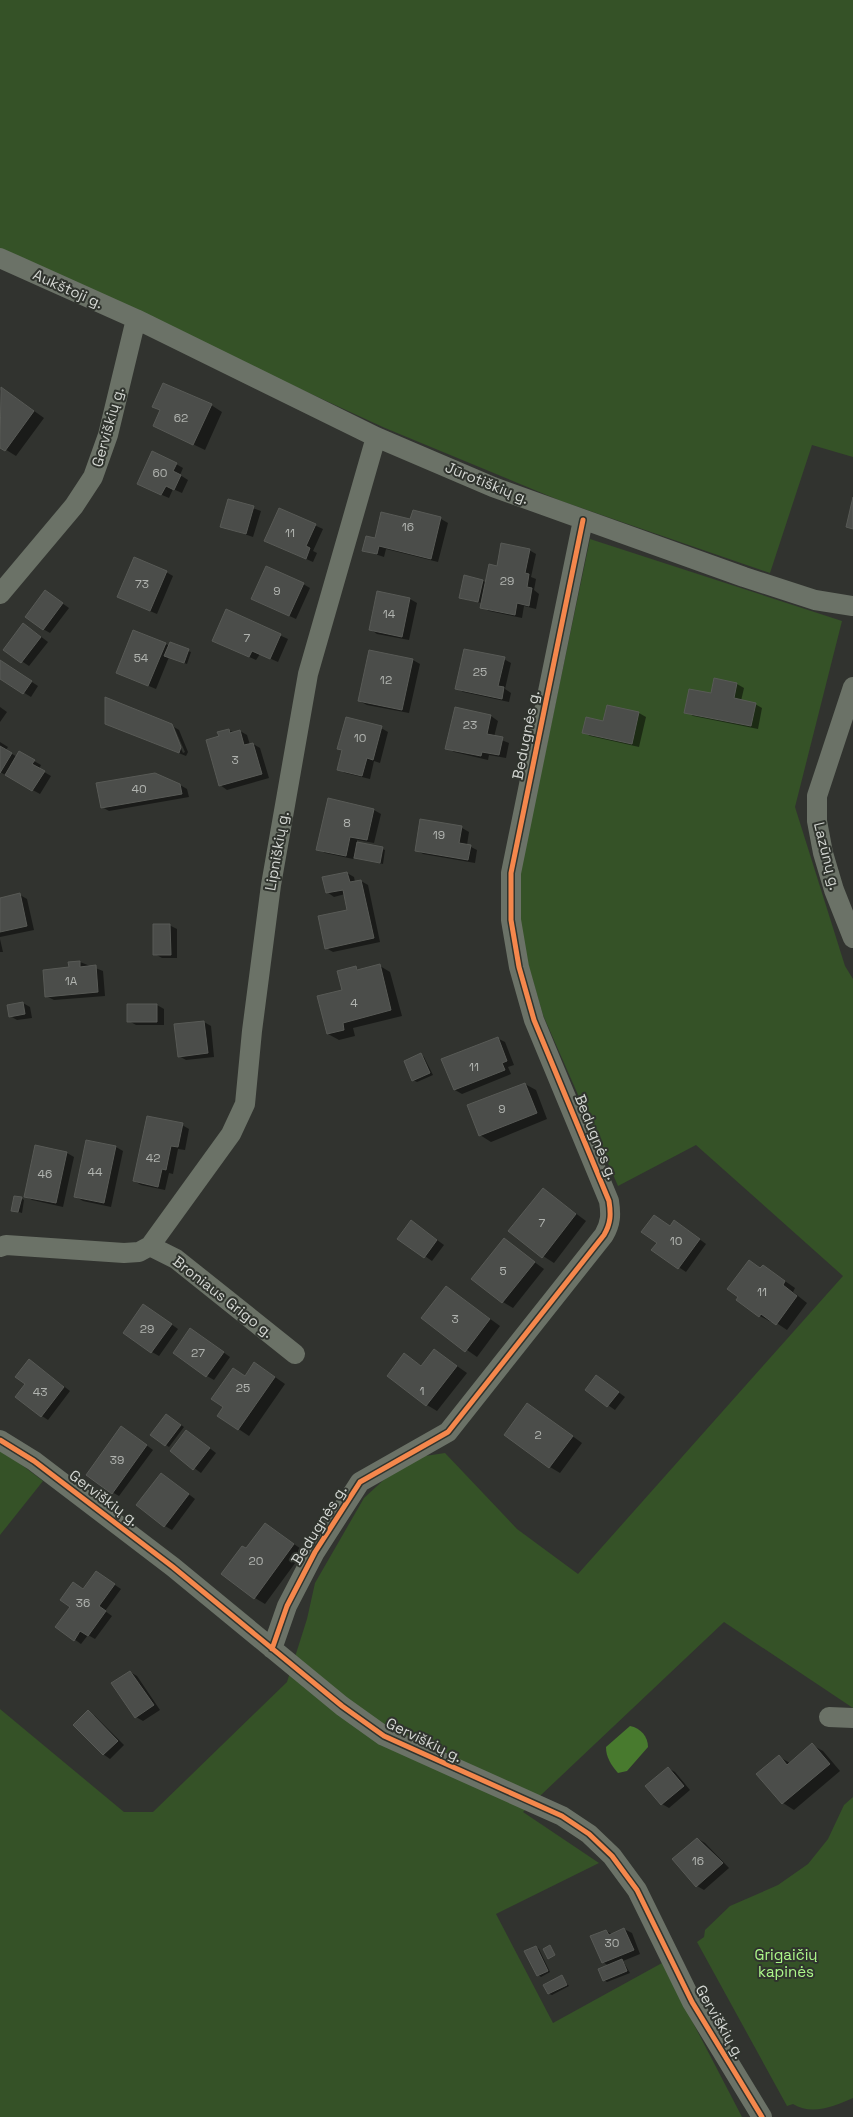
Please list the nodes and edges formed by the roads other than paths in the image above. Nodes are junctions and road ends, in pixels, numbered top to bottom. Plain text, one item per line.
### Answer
1 (0, 258) edge
2 (136, 319) junction
3 (376, 437) junction
4 (583, 520) junction
5 (0, 594) edge
6 (853, 606) edge
7 (853, 687) edge
8 (853, 938) edge
9 (150, 1246) junction
10 (0, 1247) edge
11 (296, 1354) dead end
12 (0, 1440) edge
13 (272, 1649) junction
14 (829, 1717) dead end
15 (853, 1718) edge
16 (762, 2117) edge

1 - 2 street, Aukštoji g.
2 - 3 street, Jūrotiškių g.
2 - 5 street, Gerviškių g.
3 - 4 street, Jūrotiškių g.
3 - 9 street, Lipniškių g.
4 - 6 street, Jūrotiškių g.
4 - 13 street, Bedugnės g.
7 - 8 street, Lazūnų g.
9 - 10 street
9 - 11 street, Broniaus Grigo g.
12 - 13 street, Gerviškių g.
13 - 16 street, Gerviškių g.
14 - 15 street

